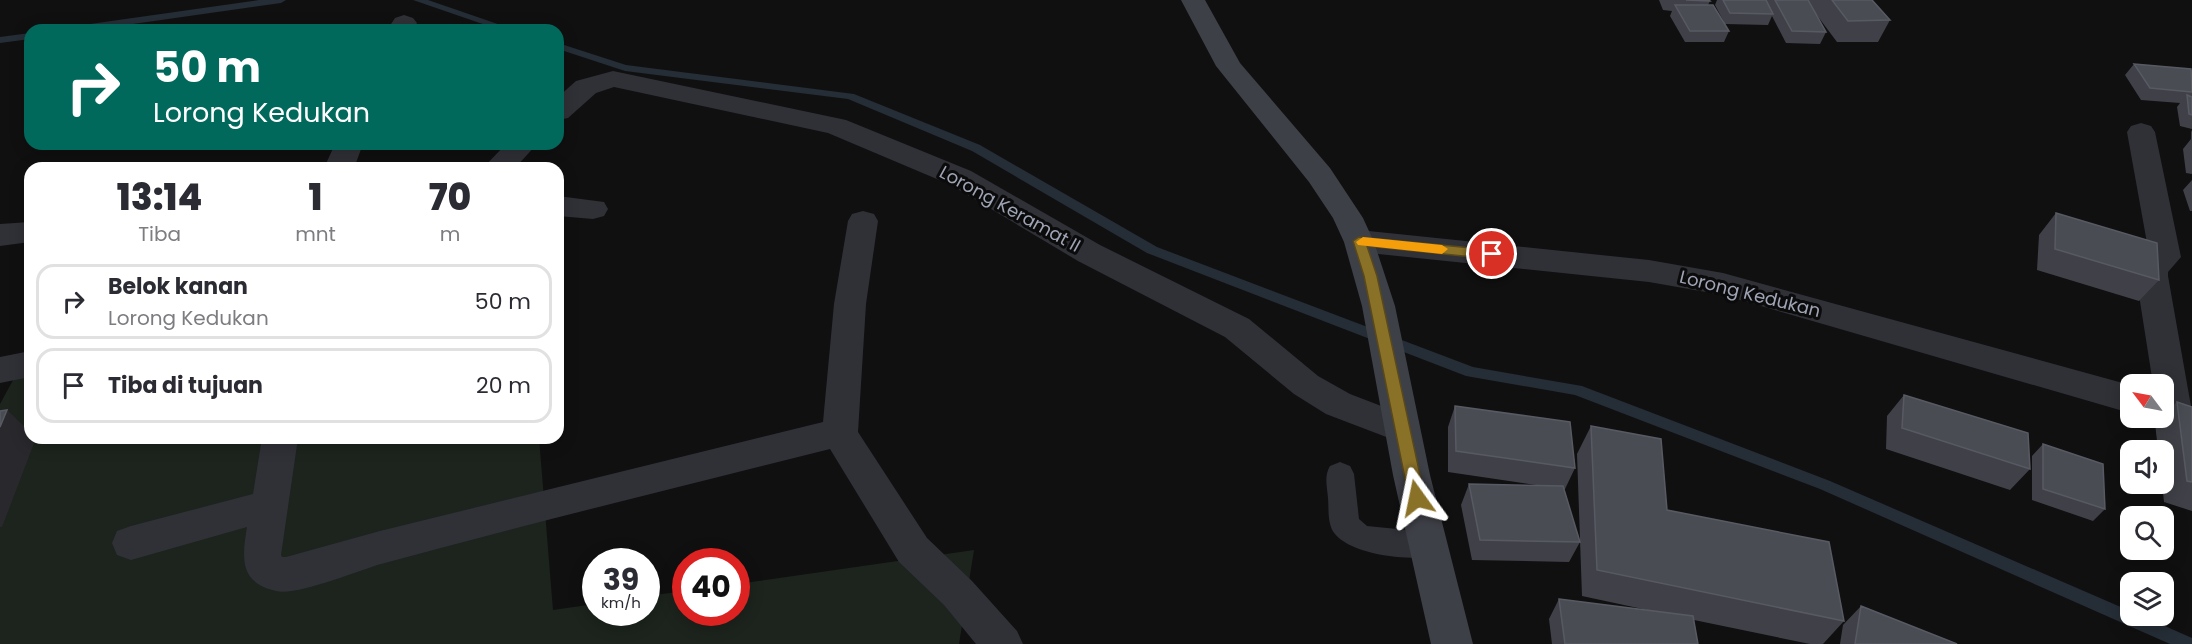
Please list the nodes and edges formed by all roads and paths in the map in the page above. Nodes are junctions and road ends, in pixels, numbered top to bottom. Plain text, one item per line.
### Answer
1 (1193, 0) edge
2 (564, 107) edge
3 (2141, 132) dead end
4 (517, 150) edge
5 (504, 162) edge
6 (564, 207) edge
7 (593, 209) dead end
8 (863, 221) dead end
9 (24, 232) edge
10 (0, 235) edge
11 (1359, 241) junction
12 (24, 365) edge
13 (0, 370) edge
14 (2120, 396) edge
15 (2176, 412) edge
16 (1402, 429) junction
17 (840, 432) junction
18 (279, 444) edge
19 (1340, 474) dead end
20 (268, 505) junction
21 (131, 543) dead end
22 (1427, 545) junction
23 (1002, 644) edge
24 (1452, 644) edge

1 - 11 street
2 - 16 street, Lorong Keramat II
3 - 15 street
4 - 5 street
6 - 7 street
8 - 17 street
9 - 10 street
11 - 14 street, Lorong Kedukan
11 - 16 street
12 - 13 street
16 - 22 street
17 - 20 street
17 - 23 street
18 - 20 street
19 - 22 lane
20 - 21 street
22 - 24 street

